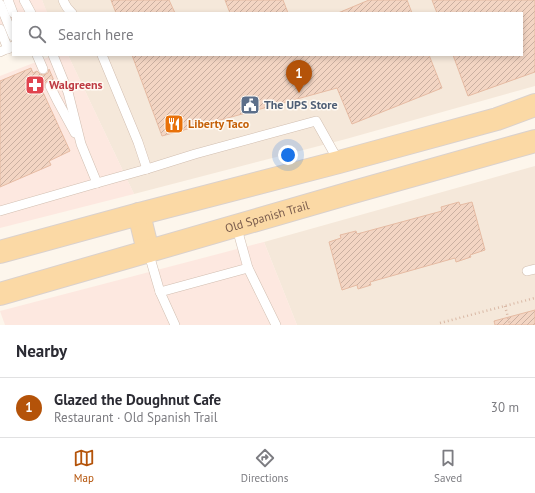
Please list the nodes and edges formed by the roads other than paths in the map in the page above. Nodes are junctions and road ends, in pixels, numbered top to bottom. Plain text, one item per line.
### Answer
1 (8, 0) edge
2 (24, 0) edge
3 (62, 0) edge
4 (0, 4) edge
5 (13, 12) edge
6 (30, 12) edge
7 (68, 12) edge
8 (0, 29) edge
9 (12, 34) edge
10 (4, 50) edge
11 (37, 56) edge
12 (53, 56) edge
13 (102, 56) edge
14 (43, 69) dead end
15 (50, 86) dead end
16 (535, 104) edge
17 (497, 119) junction
18 (535, 141) edge
19 (81, 144) junction
20 (508, 149) junction
21 (339, 162) junction
22 (147, 169) junction
23 (96, 183) junction
24 (350, 193) junction
25 (0, 211) edge
26 (138, 214) junction
27 (236, 225) junction
28 (148, 251) junction
29 (0, 252) edge
30 (248, 268) junction
31 (160, 292) junction
32 (0, 294) edge
33 (175, 325) edge
34 (276, 325) edge

1 - 5 lane
2 - 6 lane
3 - 7 lane
4 - 9 lane
8 - 10 lane
11 - 14 lane
12 - 19 lane
13 - 22 lane
15 - 19 lane
16 - 17 main road
17 - 20 main road
17 - 21 main road
18 - 20 main road, Old Spanish Trail
19 - 23 lane
20 - 24 main road, Old Spanish Trail
21 - 22 lane
21 - 24 main road
21 - 26 main road
22 - 23 lane
23 - 25 lane
24 - 27 main road, Old Spanish Trail
26 - 28 main road
26 - 29 main road
27 - 28 main road, Old Spanish Trail
27 - 30 lane
28 - 31 lane
28 - 32 main road, Old Spanish Trail
30 - 31 lane
30 - 34 lane
31 - 33 lane

